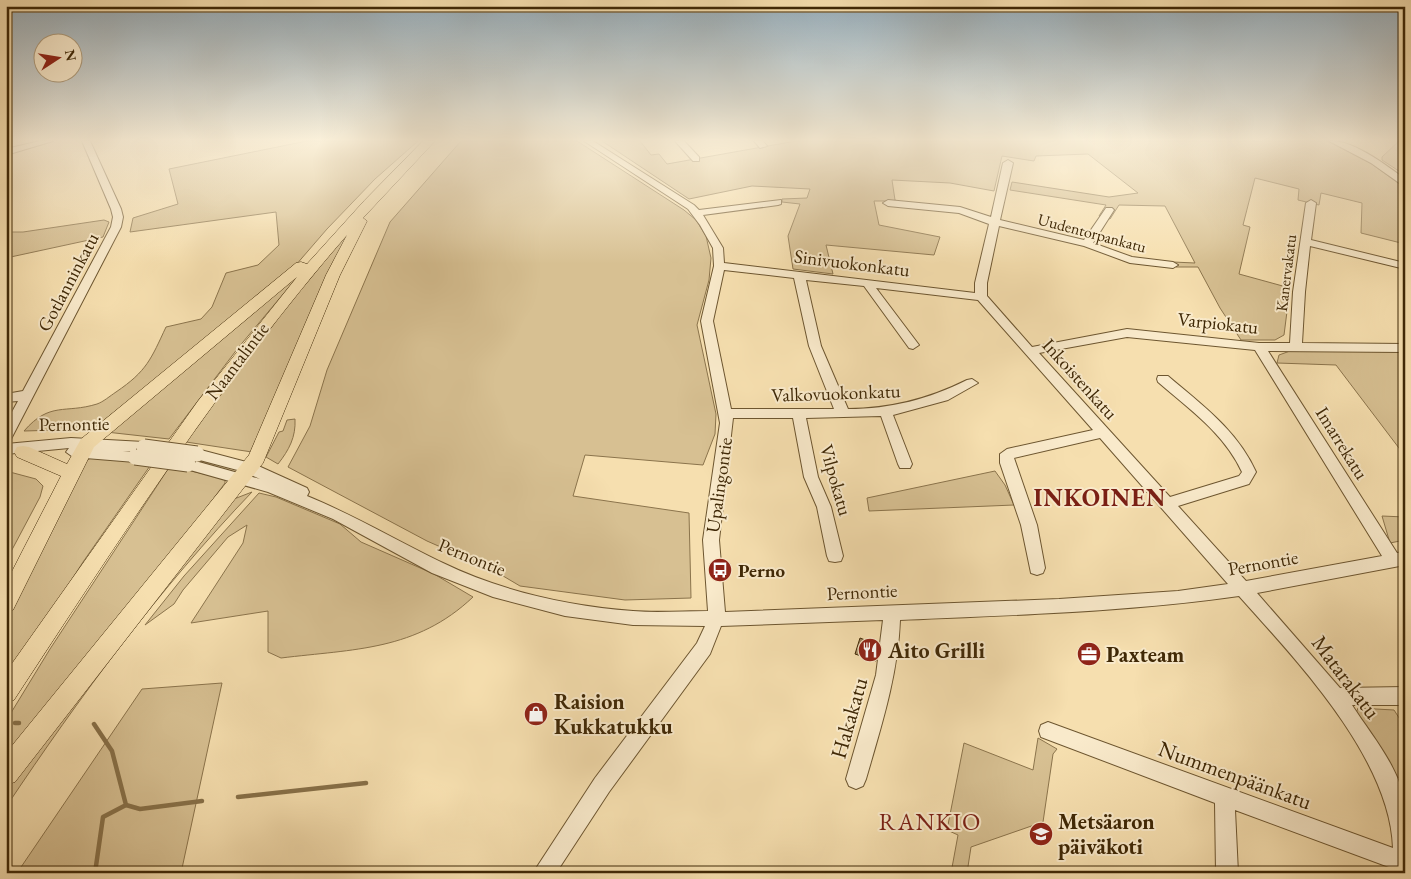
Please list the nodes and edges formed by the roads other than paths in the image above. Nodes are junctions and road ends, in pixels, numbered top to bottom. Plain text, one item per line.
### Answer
1 (104, 182) edge
2 (389, 182) edge
3 (650, 182) edge
4 (1003, 182) edge
5 (375, 196) junction
6 (778, 202) dead end
7 (888, 203) dead end
8 (1311, 203) dead end
9 (1109, 210) dead end
10 (697, 213) junction
11 (994, 222) junction
12 (338, 236) junction
13 (1307, 242) junction
14 (1087, 244) junction
15 (1173, 265) dead end
16 (719, 266) junction
17 (1405, 266) edge
18 (799, 274) junction
19 (866, 283) junction
20 (981, 296) junction
21 (913, 345) dead end
22 (1259, 347) junction
23 (1296, 348) junction
24 (1405, 348) edge
25 (1030, 351) junction
26 (1163, 379) dead end
27 (972, 383) dead end
28 (28, 394) junction
29 (6, 398) edge
30 (886, 413) junction
31 (726, 414) junction
32 (843, 414) junction
33 (799, 415) junction
34 (1102, 433) junction
35 (6, 436) edge
36 (84, 448) junction
37 (12, 450) edge
38 (905, 464) dead end
39 (70, 472) junction
40 (245, 473) junction
41 (1167, 504) junction
42 (835, 556) dead end
43 (1399, 559) edge
44 (1037, 568) dead end
45 (1243, 589) junction
46 (68, 600) junction
47 (6, 604) edge
48 (892, 612) junction
49 (716, 619) junction
50 (6, 692) edge
51 (1405, 696) edge
52 (1336, 697) junction
53 (6, 705) edge
54 (1048, 731) dead end
55 (6, 773) edge
56 (856, 779) dead end
57 (1225, 797) junction
58 (1404, 863) edge
59 (543, 873) edge
60 (1227, 873) edge

1 - 28 street, Gotlanninkatu
2 - 5 main road, Naantalintie
3 - 10 street, Upalingontie
4 - 11 street
5 - 12 main road, Naantalintie
5 - 40 main road
6 - 10 street
7 - 11 street, Uudentorpankatu
8 - 13 street, Kanervakatu
9 - 14 street
10 - 16 street, Upalingontie
11 - 14 street, Uudentorpankatu
11 - 20 street
12 - 36 main road
12 - 46 main road, Naantalintie
13 - 17 street
13 - 23 street, Kanervakatu
14 - 15 street, Uudentorpankatu
16 - 18 street, Sinivuokonkatu
16 - 31 street, Upalingontie
18 - 19 street, Sinivuokonkatu
18 - 32 street
19 - 20 street, Sinivuokonkatu
19 - 21 street
20 - 25 street, Inkoistenkatu
22 - 23 street, Varpiokatu
22 - 25 street, Varpiokatu
22 - 43 street, Imarrekatu
23 - 24 street, Varpiokatu
25 - 34 street, Inkoistenkatu
26 - 41 street
27 - 30 street, Valkovuokonkatu
28 - 29 street
28 - 35 street, Gotlanninkatu
30 - 32 street, Valkovuokonkatu
30 - 38 street
31 - 33 street, Valkovuokonkatu
31 - 49 street, Upalingontie
32 - 33 street, Valkovuokonkatu
33 - 42 street, Vilpokatu
34 - 41 street, Inkoistenkatu
34 - 44 street
36 - 37 street, Pernontie
36 - 39 main road
36 - 40 street, Pernontie, bridge
37 - 39 main road
39 - 47 main road
40 - 49 street, Pernontie
40 - 55 main road
41 - 45 street, Inkoistenkatu
43 - 45 street, Pernontie
45 - 48 street, Pernontie
45 - 52 street, Matarakatu
46 - 50 main road, Naantalintie
46 - 53 main road, Naantalintie
48 - 49 street, Pernontie
48 - 56 street, Hakakatu
49 - 59 street, Upalingontie
51 - 52 street
52 - 58 street, Matarakatu
54 - 57 street, Nummenpäänkatu
57 - 58 street, Nummenpäänkatu
57 - 60 street

